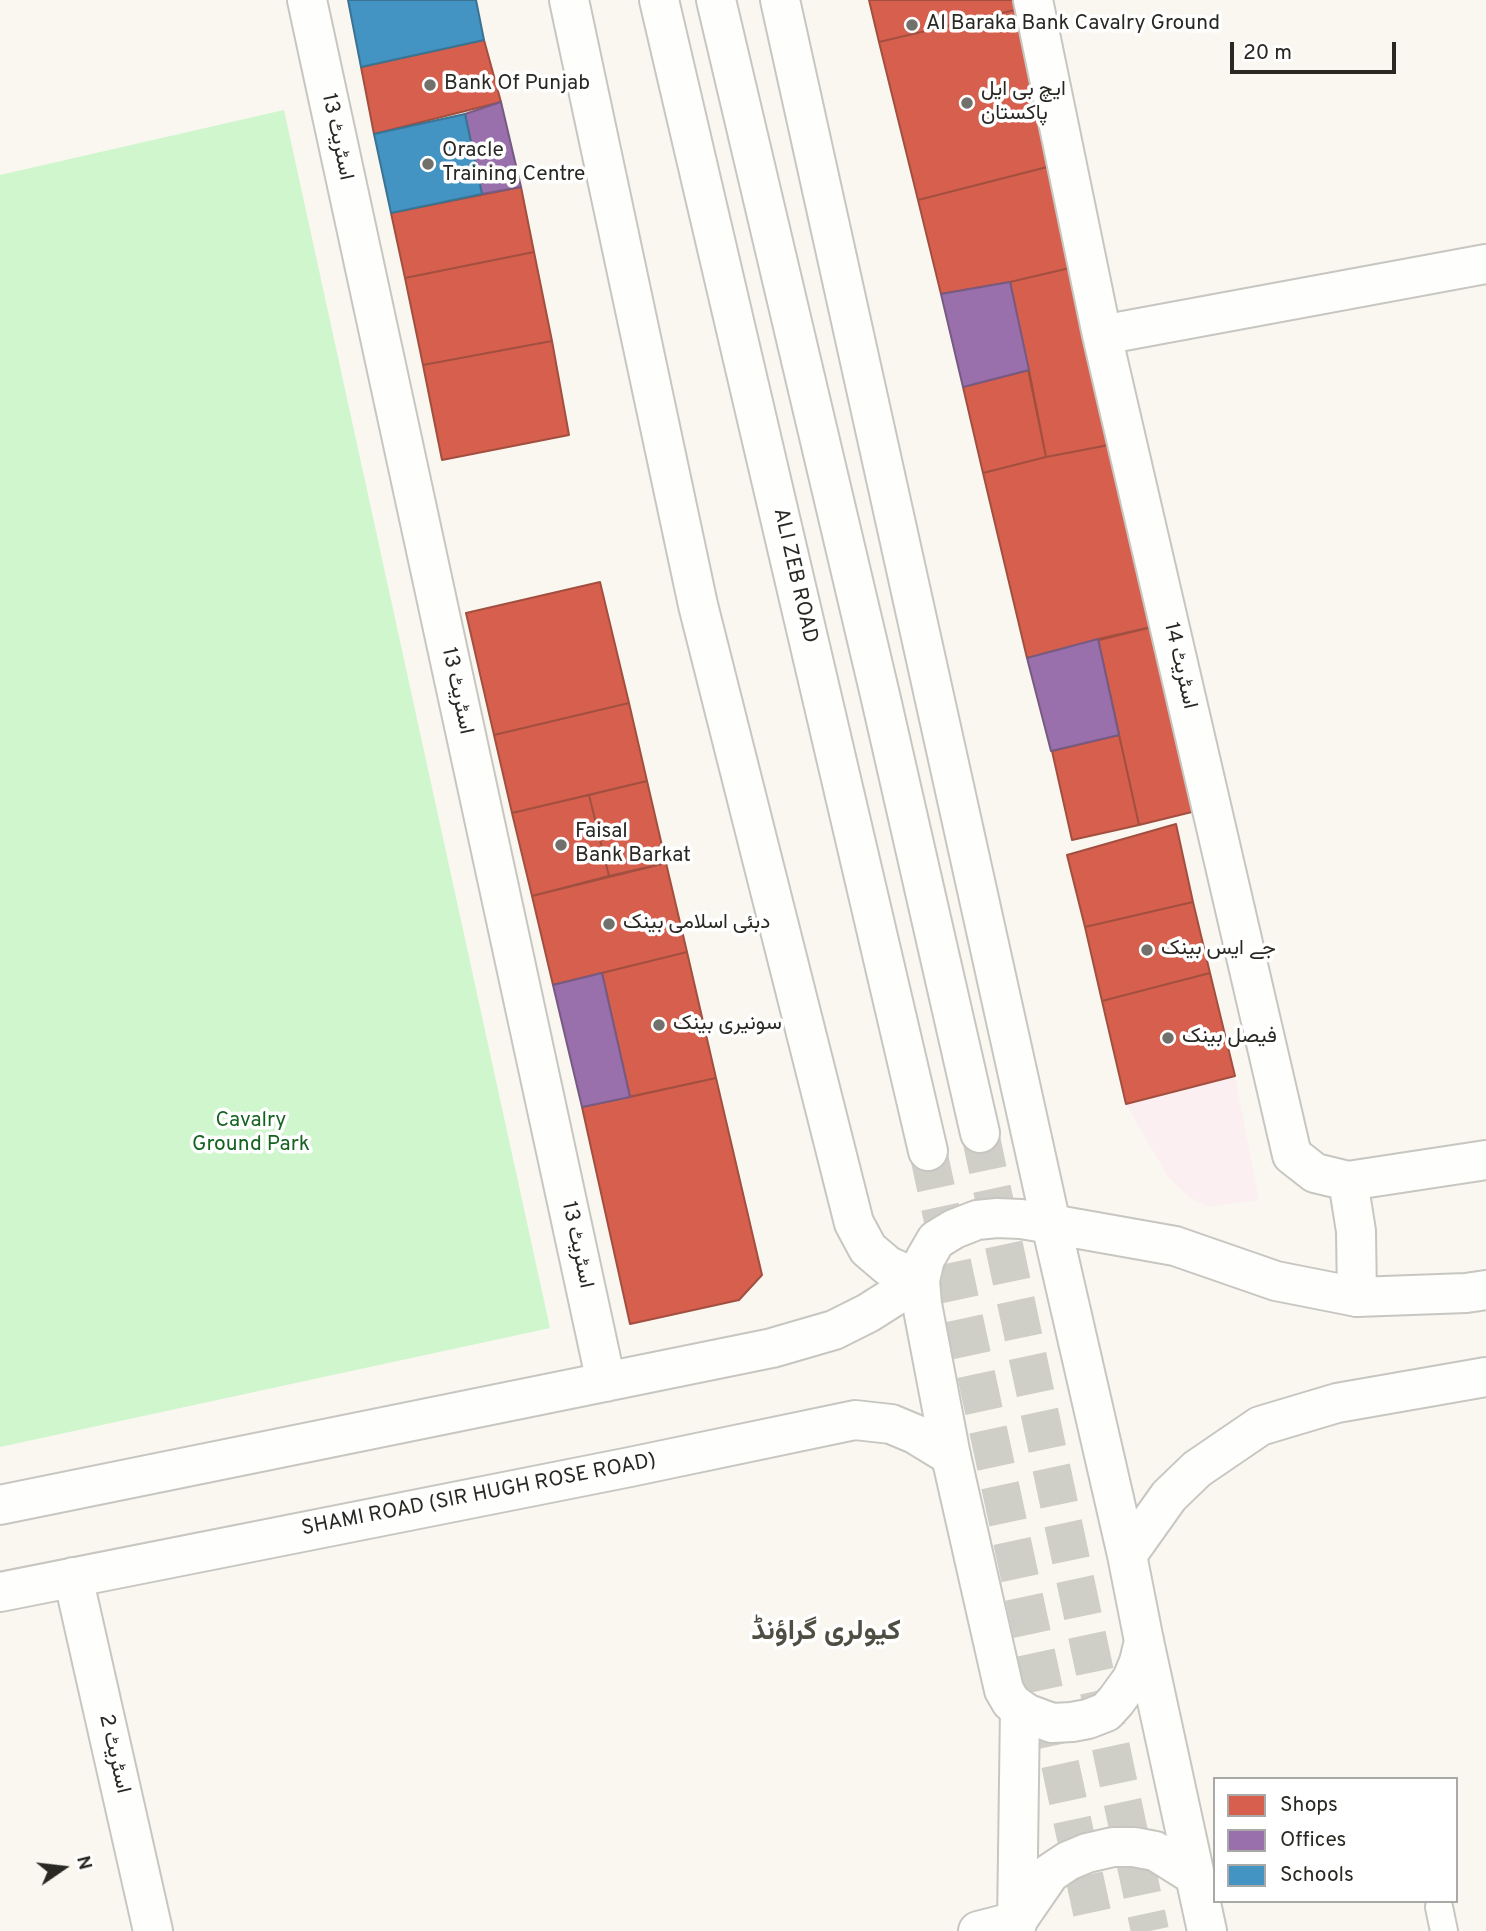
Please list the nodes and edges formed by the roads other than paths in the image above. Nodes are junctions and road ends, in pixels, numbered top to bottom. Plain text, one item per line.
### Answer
1 (307, 0) edge
2 (569, 0) edge
3 (659, 0) edge
4 (716, 0) edge
5 (780, 0) edge
6 (1033, 0) edge
7 (1486, 264) edge
8 (1102, 335) junction
9 (980, 1133) tunnel mouth
10 (928, 1152) tunnel mouth
11 (1486, 1160) edge
12 (1348, 1181) junction
13 (1051, 1224) junction
14 (920, 1280) junction
15 (1486, 1290) edge
16 (1357, 1297) junction
17 (1486, 1377) edge
18 (606, 1382) junction
19 (951, 1457) junction
20 (0, 1505) edge
21 (1127, 1555) junction
22 (73, 1577) junction
23 (0, 1592) edge
24 (1144, 1641) junction
25 (1020, 1709) junction
26 (1195, 1876) junction
27 (1018, 1926) edge
28 (153, 1931) edge
29 (978, 1931) edge
30 (1207, 1931) edge

1 - 18 street, اسٹریٹ 13
2 - 14 street
3 - 10 street, ALI ZEB ROAD
4 - 9 street
5 - 13 street
6 - 8 street, اسٹریٹ 14
7 - 8 street
8 - 12 street, اسٹریٹ 14
11 - 12 street
12 - 16 street
13 - 14 street
13 - 16 street
13 - 21 street
14 - 18 street
14 - 19 street
15 - 16 street
17 - 21 street
18 - 20 street
19 - 22 street, SHAMI ROAD (SIR HUGH ROSE ROAD)
19 - 25 street
21 - 24 street
22 - 23 street, SHAMI ROAD (SIR HUGH ROSE ROAD)
22 - 28 street, اسٹریٹ 2
24 - 25 street
24 - 26 street
25 - 27 street
26 - 27 street
26 - 30 street
27 - 29 street

